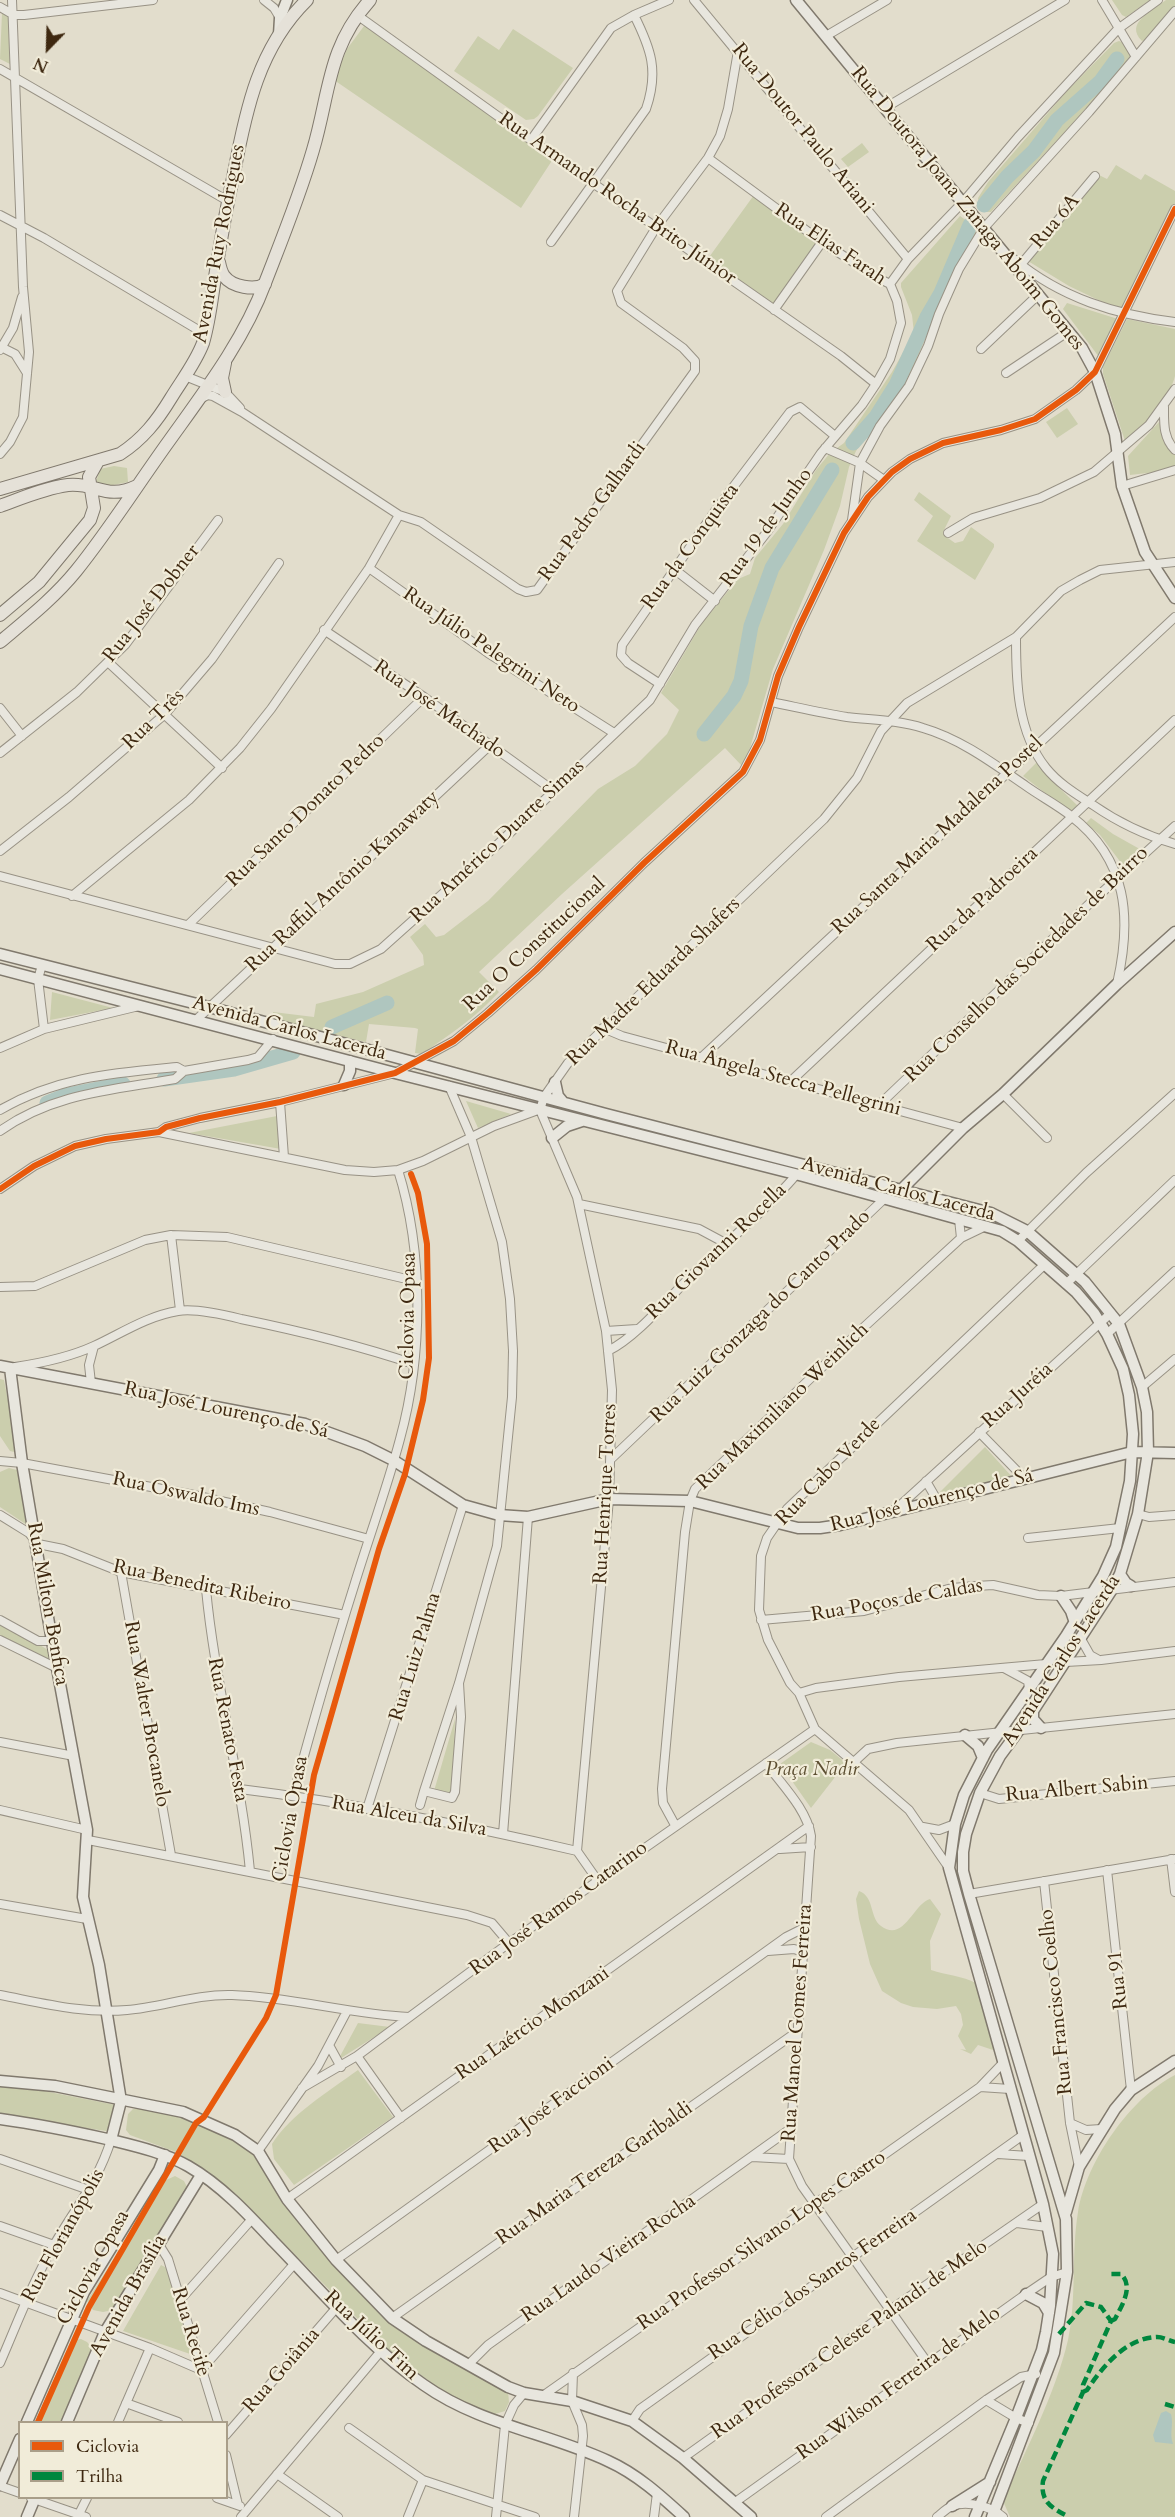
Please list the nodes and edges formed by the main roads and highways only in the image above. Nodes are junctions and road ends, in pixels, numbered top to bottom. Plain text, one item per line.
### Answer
1 (287, 0) edge
2 (307, 0) edge
3 (370, 0) edge
4 (796, 0) edge
5 (279, 35) junction
6 (218, 258) junction
7 (265, 284) junction
8 (227, 356) junction
9 (225, 392) road end
10 (98, 461) junction
11 (137, 486) junction
12 (90, 488) junction
13 (0, 489) edge
14 (0, 506) edge
15 (1175, 598) edge
16 (0, 615) edge
17 (0, 642) edge
18 (1175, 932) edge
19 (0, 954) edge
20 (0, 969) edge
21 (350, 1060) junction
22 (555, 1082) road end
23 (344, 1085) road end
24 (563, 1102) junction
25 (583, 1121) junction
26 (552, 1138) road end
27 (808, 1165) junction
28 (800, 1175) junction
29 (903, 1189) junction
30 (885, 1198) junction
31 (5, 1367) edge
32 (1132, 1452) junction
33 (1148, 1452) junction
34 (1175, 1453) edge
35 (1120, 1575) junction
36 (1131, 1586) road end
37 (1061, 1596) road end
38 (1075, 1623) junction
39 (1033, 1711) junction
40 (1041, 1728) road end
41 (965, 1735) road end
42 (983, 1758) junction
43 (1175, 2061) edge
44 (0, 2081) edge
45 (118, 2082) junction
46 (103, 2097) junction
47 (121, 2101) junction
48 (0, 2119) edge
49 (111, 2140) junction
50 (165, 2155) junction
51 (201, 2175) junction
52 (1066, 2212) junction
53 (1026, 2294) road end
54 (1049, 2313) junction
55 (27, 2421) edge
56 (67, 2421) edge
57 (18, 2444) edge
58 (990, 2482) junction
59 (0, 2485) edge
60 (34, 2499) edge
61 (950, 2511) edge
62 (997, 2515) edge
63 (27, 2517) edge
64 (684, 2517) edge
65 (751, 2517) edge
66 (975, 2517) edge

1 - 5 main road
2 - 5 main road, Avenida Ruy Rodrigues
3 - 7 main road
4 - 15 main road, Rua Doutora Joana Zanaga Aboim Gomes
5 - 6 main road, Avenida Ruy Rodrigues
6 - 7 main road
6 - 10 main road, Avenida Ruy Rodrigues
7 - 8 main road
8 - 9 main road
8 - 11 main road
10 - 12 main road
10 - 13 main road, Avenida Ruy Rodrigues
11 - 12 main road
11 - 17 main road
12 - 14 main road
12 - 16 main road
18 - 29 main road, Rua Luiz Gonzaga do Canto Prado
19 - 24 main road, Avenida Carlos Lacerda
20 - 21 main road, Avenida Carlos Lacerda
21 - 23 main road
21 - 25 main road, Avenida Carlos Lacerda
22 - 24 main road
24 - 27 main road, Avenida Carlos Lacerda
25 - 26 main road
25 - 28 main road, Avenida Carlos Lacerda
27 - 28 main road
27 - 29 main road, Avenida Carlos Lacerda
28 - 30 main road, Avenida Carlos Lacerda
29 - 30 main road, Rua Luiz Gonzaga do Canto Prado
29 - 33 main road, Avenida Carlos Lacerda
30 - 32 main road, Avenida Carlos Lacerda
31 - 32 main road, Rua José Lourenço de Sá
31 - 45 main road, Rua Milton Benfica
32 - 33 main road, Rua José Lourenço de Sá
32 - 38 main road, Avenida Carlos Lacerda
33 - 34 main road, Rua José Lourenço de Sá
33 - 35 main road, Avenida Carlos Lacerda
35 - 36 main road
35 - 39 main road, Avenida Carlos Lacerda
37 - 38 main road
38 - 42 main road, Avenida Carlos Lacerda
39 - 40 main road
39 - 52 main road, Avenida Carlos Lacerda
41 - 42 main road
42 - 54 main road, Avenida Carlos Lacerda
43 - 52 main road
44 - 46 main road
45 - 46 main road
45 - 47 main road, Rua Milton Benfica
46 - 47 main road
47 - 49 main road
47 - 65 main road
48 - 49 main road, Rua Júlio Tim
49 - 50 main road, Rua Júlio Tim
50 - 51 main road, Rua Júlio Tim
50 - 55 main road, Avenida Brasília
51 - 56 main road, Avenida Brasília
51 - 64 main road, Rua Júlio Tim
52 - 62 main road, Avenida Carlos Lacerda
53 - 54 main road
54 - 58 main road, Avenida Carlos Lacerda
57 - 59 main road
58 - 61 main road
58 - 66 main road, Avenida Carlos Lacerda
60 - 63 main road

